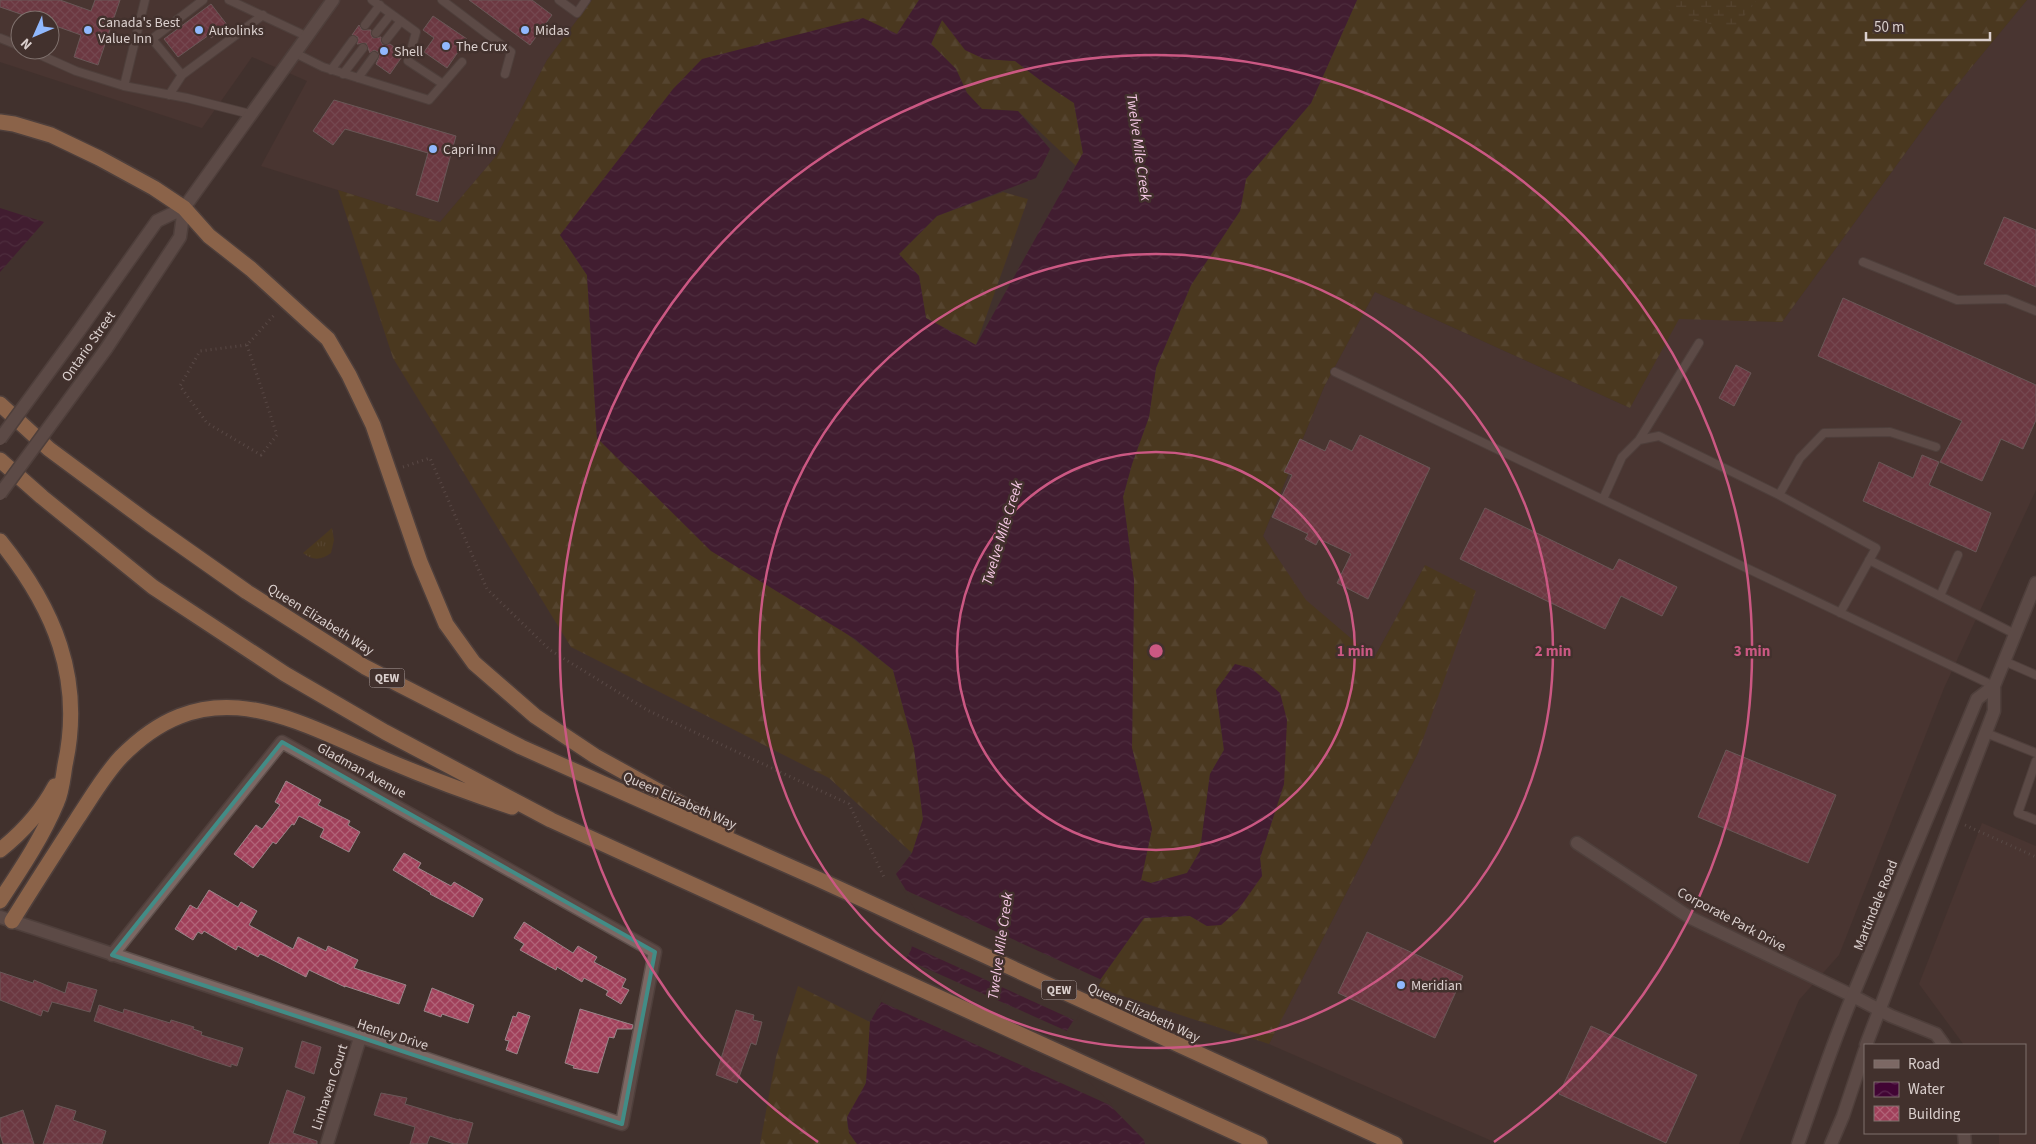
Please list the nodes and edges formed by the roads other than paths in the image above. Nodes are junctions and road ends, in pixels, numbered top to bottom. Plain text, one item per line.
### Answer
1 (145, 0) edge
2 (203, 0) edge
3 (229, 0) edge
4 (333, 0) edge
5 (372, 0) edge
6 (442, 0) edge
7 (559, 0) edge
8 (586, 0) edge
9 (380, 5) junction
10 (391, 14) junction
11 (263, 15) junction
12 (401, 21) junction
13 (364, 25) dead end
14 (376, 33) dead end
15 (306, 36) junction
16 (353, 40) dead end
17 (386, 40) dead end
18 (363, 48) dead end
19 (295, 53) junction
20 (374, 56) dead end
21 (51, 60) edge
22 (462, 62) dead end
23 (331, 70) junction
24 (343, 74) junction
25 (505, 74) dead end
26 (182, 75) junction
27 (358, 78) junction
28 (443, 84) junction
29 (124, 86) junction
30 (169, 95) junction
31 (250, 114) junction
32 (0, 122) edge
33 (184, 208) junction
34 (1863, 262) dead end
35 (2036, 312) edge
36 (1699, 343) dead end
37 (1335, 372) dead end
38 (0, 404) edge
39 (0, 439) edge
40 (1639, 440) junction
41 (1936, 447) dead end
42 (0, 460) edge
43 (0, 494) edge
44 (1779, 495) junction
45 (1602, 500) junction
46 (0, 541) edge
47 (1958, 555) dead end
48 (1869, 560) junction
49 (2036, 583) edge
50 (1940, 596) junction
51 (1840, 613) junction
52 (2015, 634) junction
53 (2004, 661) junction
54 (2036, 675) edge
55 (1994, 686) junction
56 (1986, 733) junction
57 (68, 752) junction
58 (2036, 753) edge
59 (2036, 761) edge
60 (551, 820) junction
61 (2036, 820) edge
62 (1577, 843) dead end
63 (0, 850) edge
64 (818, 879) junction
65 (0, 901) edge
66 (6, 919) edge
67 (112, 955) junction
68 (653, 963) joint
69 (1852, 996) junction
70 (1880, 1010) junction
71 (360, 1038) junction
72 (1866, 1044) edge
73 (1943, 1044) edge
74 (1864, 1053) edge
75 (327, 1144) edge
76 (1260, 1144) edge
77 (1395, 1144) edge
78 (1798, 1144) edge
79 (1831, 1144) edge

1 - 29 lane
2 - 26 lane
3 - 11 lane
4 - 15 main road, Ontario Street
5 - 9 lane
6 - 25 lane
7 - 8 lane
9 - 10 lane
9 - 13 lane
10 - 12 lane
10 - 14 lane
11 - 15 lane
11 - 26 lane
12 - 17 lane
12 - 28 lane
15 - 19 main road, Ontario Street
16 - 23 lane
18 - 24 lane
19 - 23 lane
19 - 31 main road, Ontario Street
20 - 27 lane
21 - 29 lane
22 - 28 lane
23 - 24 lane
24 - 27 lane
26 - 30 lane
27 - 28 lane
29 - 30 lane
30 - 31 lane
31 - 33 main road, Ontario Street
32 - 33 highway
33 - 39 main road, Ontario Street, bridge
33 - 43 main road, Ontario Street, bridge
33 - 64 highway
34 - 35 lane
36 - 40 lane
37 - 45 lane
38 - 64 highway, Queen Elizabeth Way / QEW
40 - 44 lane
40 - 45 lane
41 - 44 lane
42 - 60 highway
44 - 48 lane
45 - 51 lane
46 - 57 highway
47 - 50 lane
48 - 50 lane
48 - 51 lane
49 - 52 main road, Martindale Road
50 - 52 lane
51 - 55 lane
52 - 53 main road, Martindale Road
53 - 54 lane
53 - 55 main road, Martindale Road
55 - 56 main road, Martindale Road
55 - 69 main road, Martindale Road
56 - 58 lane
56 - 70 main road, Martindale Road
57 - 63 highway
57 - 65 highway
59 - 61 lane
60 - 66 highway
60 - 76 highway
62 - 69 main road, Corporate Park Drive
64 - 77 highway, Queen Elizabeth Way / QEW
66 - 67 main road, Henley Drive
67 - 68 main road, Gladman Avenue
67 - 71 main road, Henley Drive
68 - 71 main road, Henley Drive
69 - 70 main road, Corporate Park Drive
69 - 78 main road, Martindale Road
70 - 72 main road, Martindale Road
70 - 73 main road, Corporate Park Drive
71 - 75 main road, Linhaven Court
74 - 79 main road

